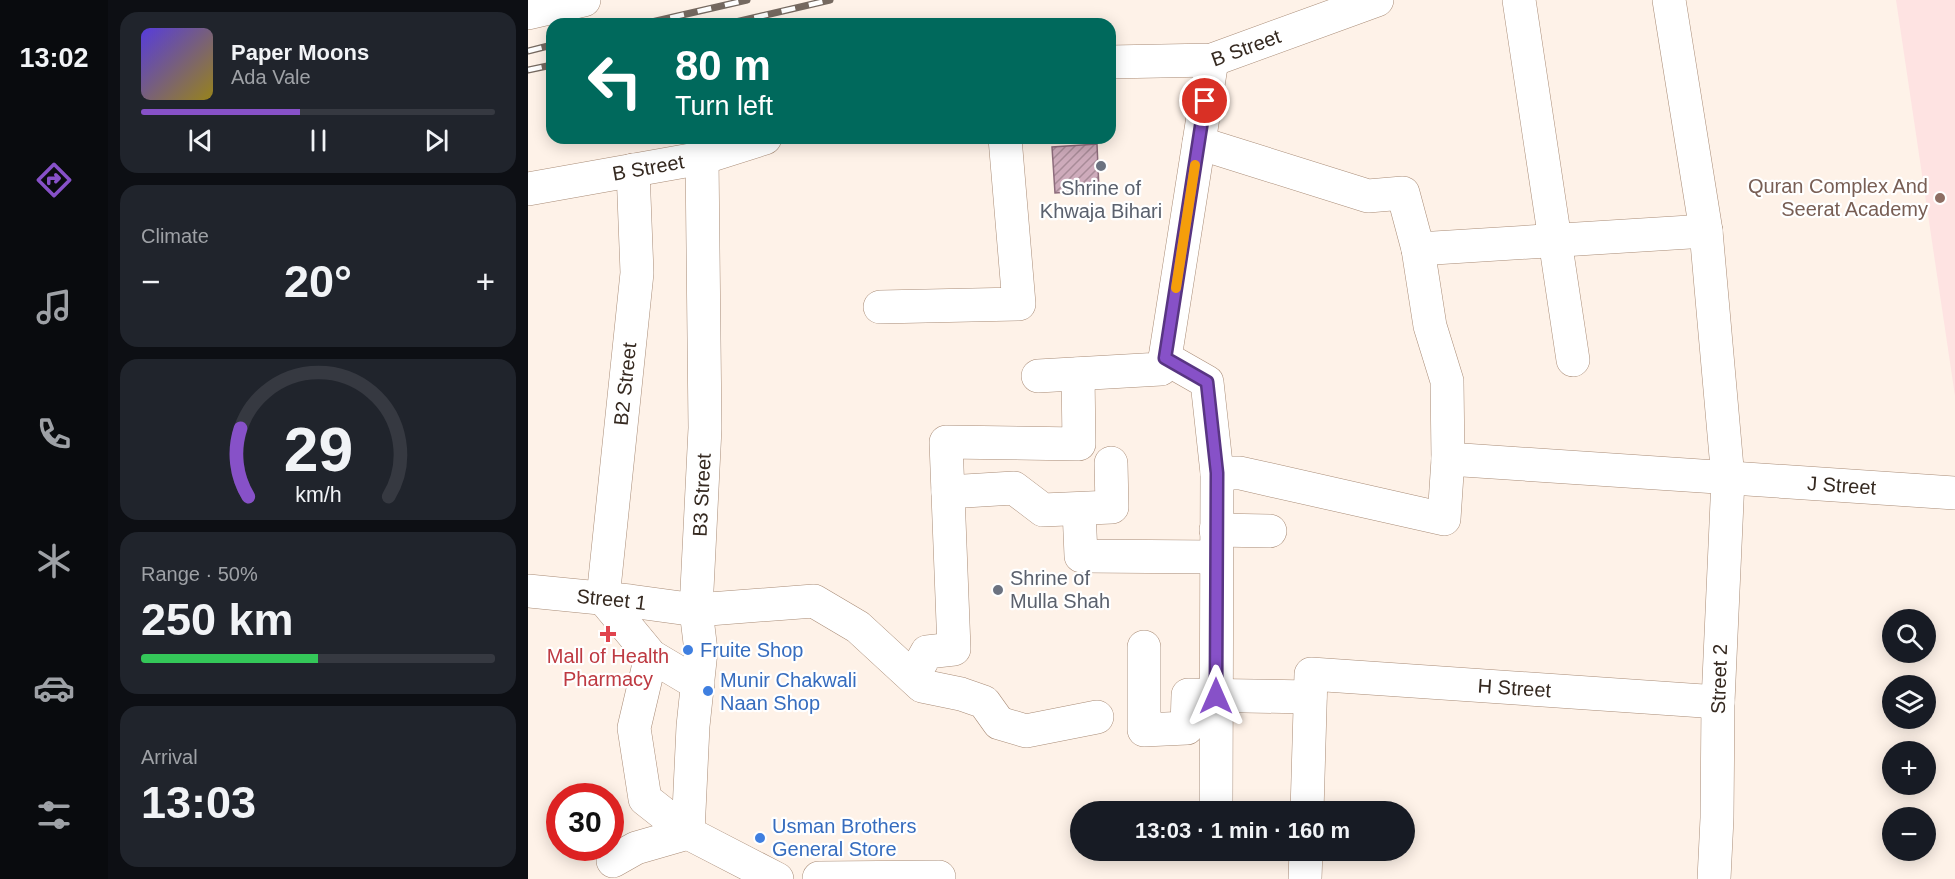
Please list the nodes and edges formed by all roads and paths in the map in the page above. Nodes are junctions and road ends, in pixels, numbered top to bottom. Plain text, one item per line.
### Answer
1 (584, 0) edge
2 (1377, 0) edge
3 (1519, 0) edge
4 (1669, 0) edge
5 (528, 13) edge
6 (1212, 60) junction
7 (1116, 62) edge
8 (1198, 143) junction
9 (746, 144) edge
10 (1006, 144) edge
11 (702, 158) junction
12 (633, 170) junction
13 (528, 189) edge
14 (1706, 231) junction
15 (1555, 240) junction
16 (1418, 249) junction
17 (880, 307) dead end
18 (1165, 358) junction
19 (1573, 360) dead end
20 (1078, 374) junction
21 (1038, 376) dead end
22 (1448, 459) junction
23 (1111, 464) dead end
24 (1217, 473) junction
25 (1728, 479) junction
26 (948, 492) junction
27 (1955, 493) edge
28 (1079, 509) junction
29 (1270, 531) dead end
30 (1216, 543) junction
31 (528, 591) edge
32 (603, 598) junction
33 (696, 610) junction
34 (1144, 647) dead end
35 (651, 656) junction
36 (913, 678) junction
37 (698, 684) junction
38 (1310, 686) junction
39 (1216, 696) junction
40 (1718, 702) junction
41 (1097, 717) dead end
42 (1216, 801) edge
43 (1307, 801) edge
44 (688, 833) junction
45 (624, 854) edge
46 (819, 878) edge
47 (777, 879) edge
48 (939, 879) edge
49 (1714, 879) edge

1 - 5 street
2 - 6 street, B Street
3 - 15 street
4 - 14 street, Street 2
6 - 7 street, B Street
6 - 8 street
8 - 16 street
8 - 18 street
9 - 11 street, B Street
10 - 17 street
11 - 12 street, B Street
11 - 33 street, B3 Street
12 - 13 street, B Street
12 - 32 street, B2 Street
14 - 15 street
14 - 25 street, Street 2
15 - 16 street
15 - 19 street
16 - 22 street
18 - 20 street
18 - 24 street
20 - 21 street
20 - 26 street
22 - 24 street
22 - 25 street, J Street
23 - 28 street
24 - 30 street
25 - 27 street, J Street
25 - 40 street, Street 2
26 - 28 street
26 - 36 street
28 - 30 street
29 - 30 street
30 - 39 street
31 - 32 street, Street 1
32 - 33 street, Street 1
32 - 35 street
33 - 36 street, Street 1
33 - 37 street, B3 Street
34 - 39 street, H Street
35 - 37 street
35 - 44 street
36 - 41 street, Street 1
37 - 44 street, B3 Street
38 - 39 street, H Street
38 - 40 street, H Street
38 - 43 street
39 - 42 street
40 - 49 street, Street 2
44 - 45 street
44 - 47 street
46 - 48 street

